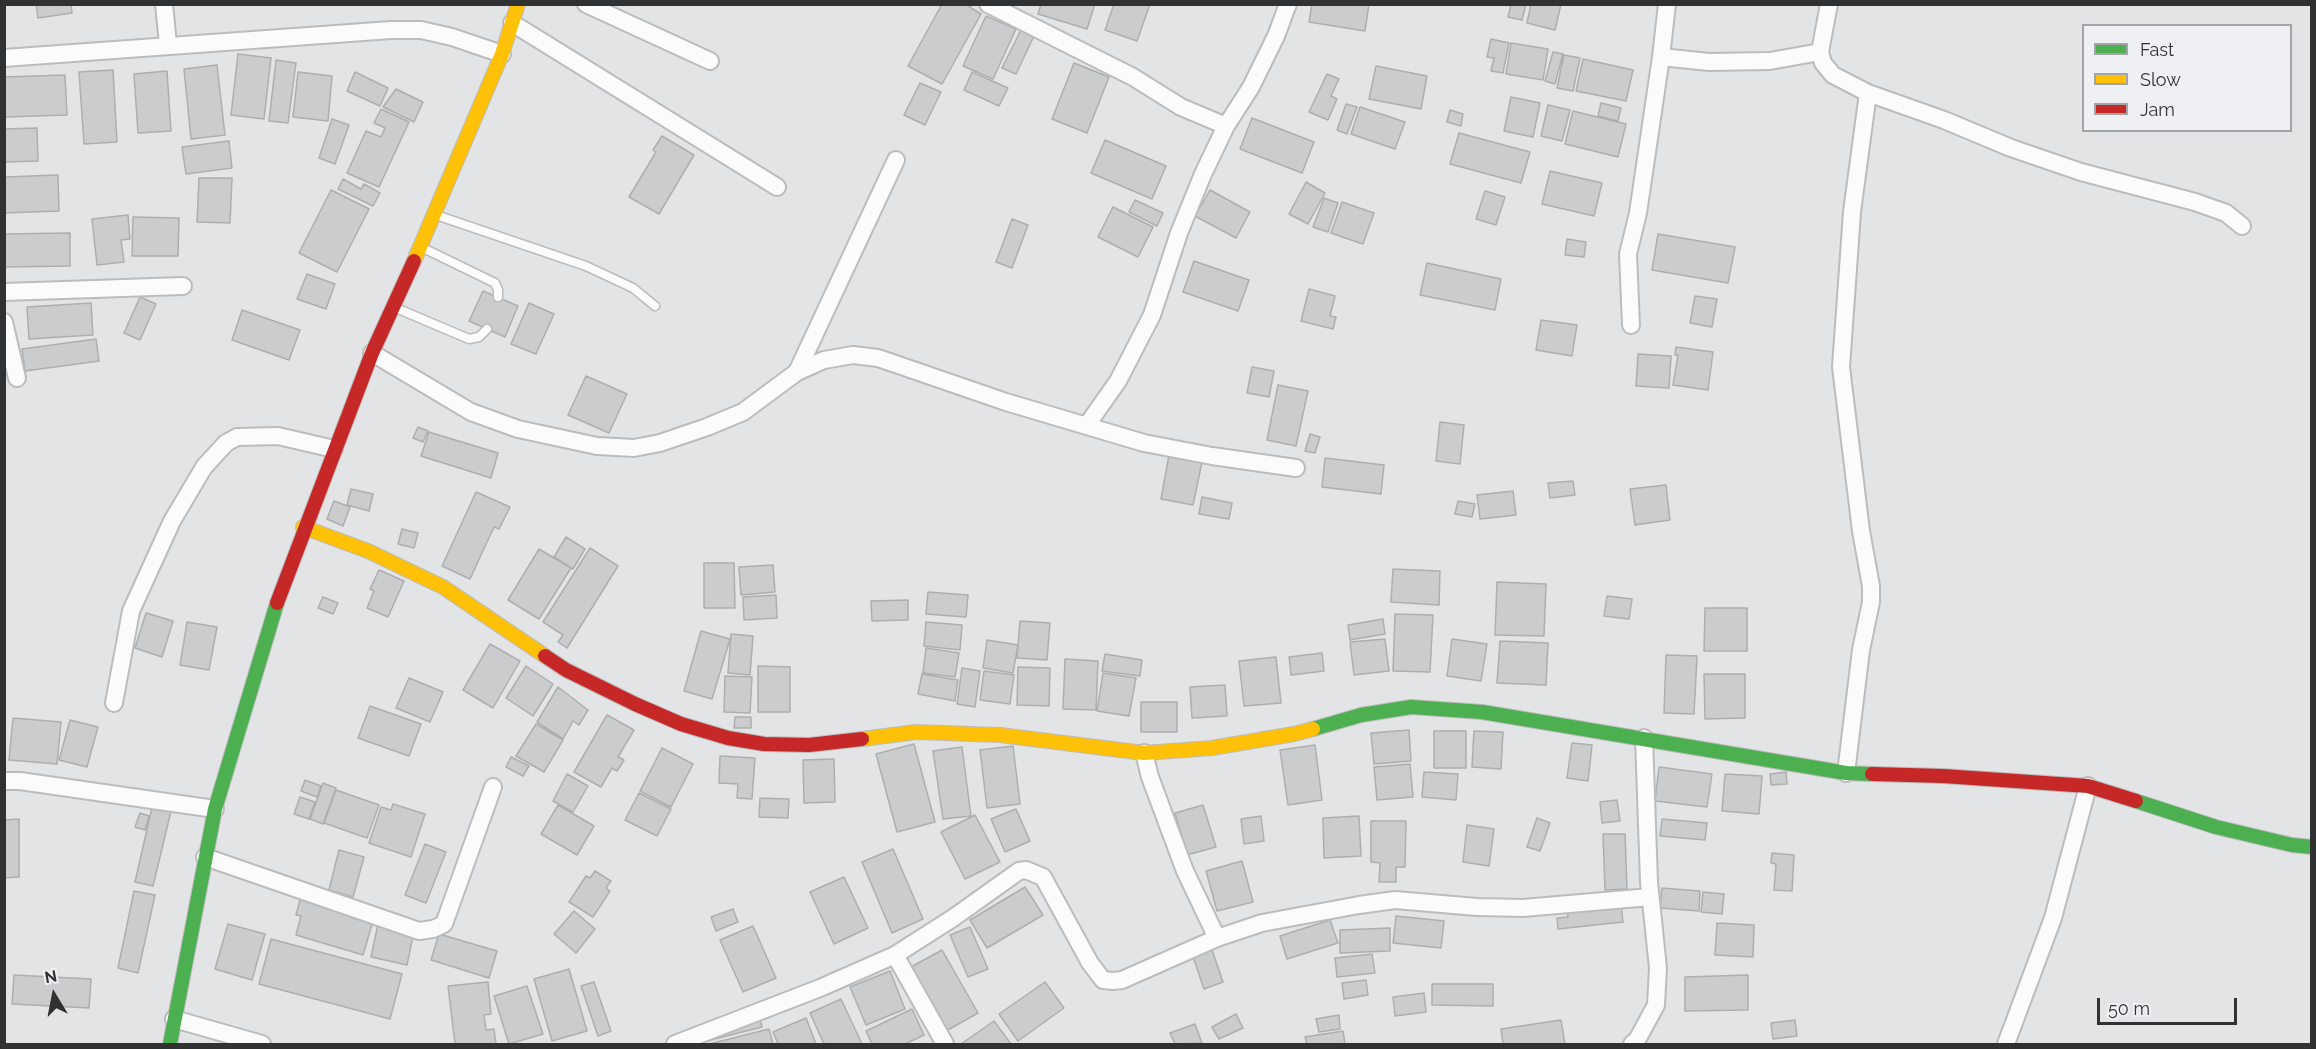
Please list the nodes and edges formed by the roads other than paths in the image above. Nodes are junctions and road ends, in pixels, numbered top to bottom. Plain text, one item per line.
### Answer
1 (164, 4) edge
2 (518, 4) edge
3 (586, 4) edge
4 (987, 4) edge
5 (1288, 4) edge
6 (1667, 4) edge
7 (1829, 4) edge
8 (512, 23) junction
9 (168, 44) junction
10 (1820, 52) junction
11 (502, 54) junction
12 (1661, 57) junction
13 (4, 58) edge
14 (710, 61) dead end
15 (1868, 93) junction
16 (1226, 126) junction
17 (896, 160) dead end
18 (777, 187) dead end
19 (435, 215) junction
20 (2242, 226) dead end
21 (421, 247) junction
22 (183, 286) dead end
23 (4, 292) edge
24 (498, 297) dead end
25 (393, 306) junction
26 (656, 306) dead end
27 (4, 322) edge
28 (1631, 326) dead end
29 (487, 329) dead end
30 (372, 353) junction
31 (797, 372) junction
32 (17, 378) dead end
33 (1087, 425) junction
34 (334, 449) junction
35 (1296, 468) dead end
36 (303, 527) junction
37 (114, 703) dead end
38 (1644, 738) junction
39 (1144, 753) junction
40 (1846, 773) junction
41 (4, 782) edge
42 (2088, 786) junction
43 (493, 787) dead end
44 (215, 809) junction
45 (2312, 847) edge
46 (205, 857) junction
47 (1650, 897) junction
48 (1217, 938) junction
49 (895, 955) junction
50 (174, 1019) junction
51 (686, 1043) edge
52 (170, 1044) edge
53 (262, 1044) edge
54 (945, 1044) edge
55 (1632, 1044) edge
56 (2006, 1044) edge

1 - 9 street
2 - 8 street
3 - 14 street
4 - 16 street
5 - 16 street
6 - 12 street
7 - 10 street
8 - 11 street
8 - 18 street
9 - 11 street
9 - 13 street
10 - 12 street
10 - 15 street
11 - 19 street
12 - 28 street
15 - 20 street
15 - 40 street
16 - 33 street
17 - 31 street
19 - 21 street
19 - 26 lane
21 - 24 lane
21 - 25 street
22 - 23 street
25 - 29 lane
25 - 30 street
27 - 32 street
30 - 31 street
30 - 34 street
31 - 33 street
33 - 35 street
34 - 36 street
34 - 37 street
36 - 39 street
36 - 44 street
38 - 39 street
38 - 40 street
38 - 47 street
39 - 48 street
40 - 42 street
41 - 44 street
42 - 45 street
42 - 56 street
43 - 46 street
44 - 46 street
46 - 50 street
47 - 48 street
47 - 55 street
48 - 49 street
49 - 51 street
49 - 54 street
50 - 52 street
50 - 53 street

